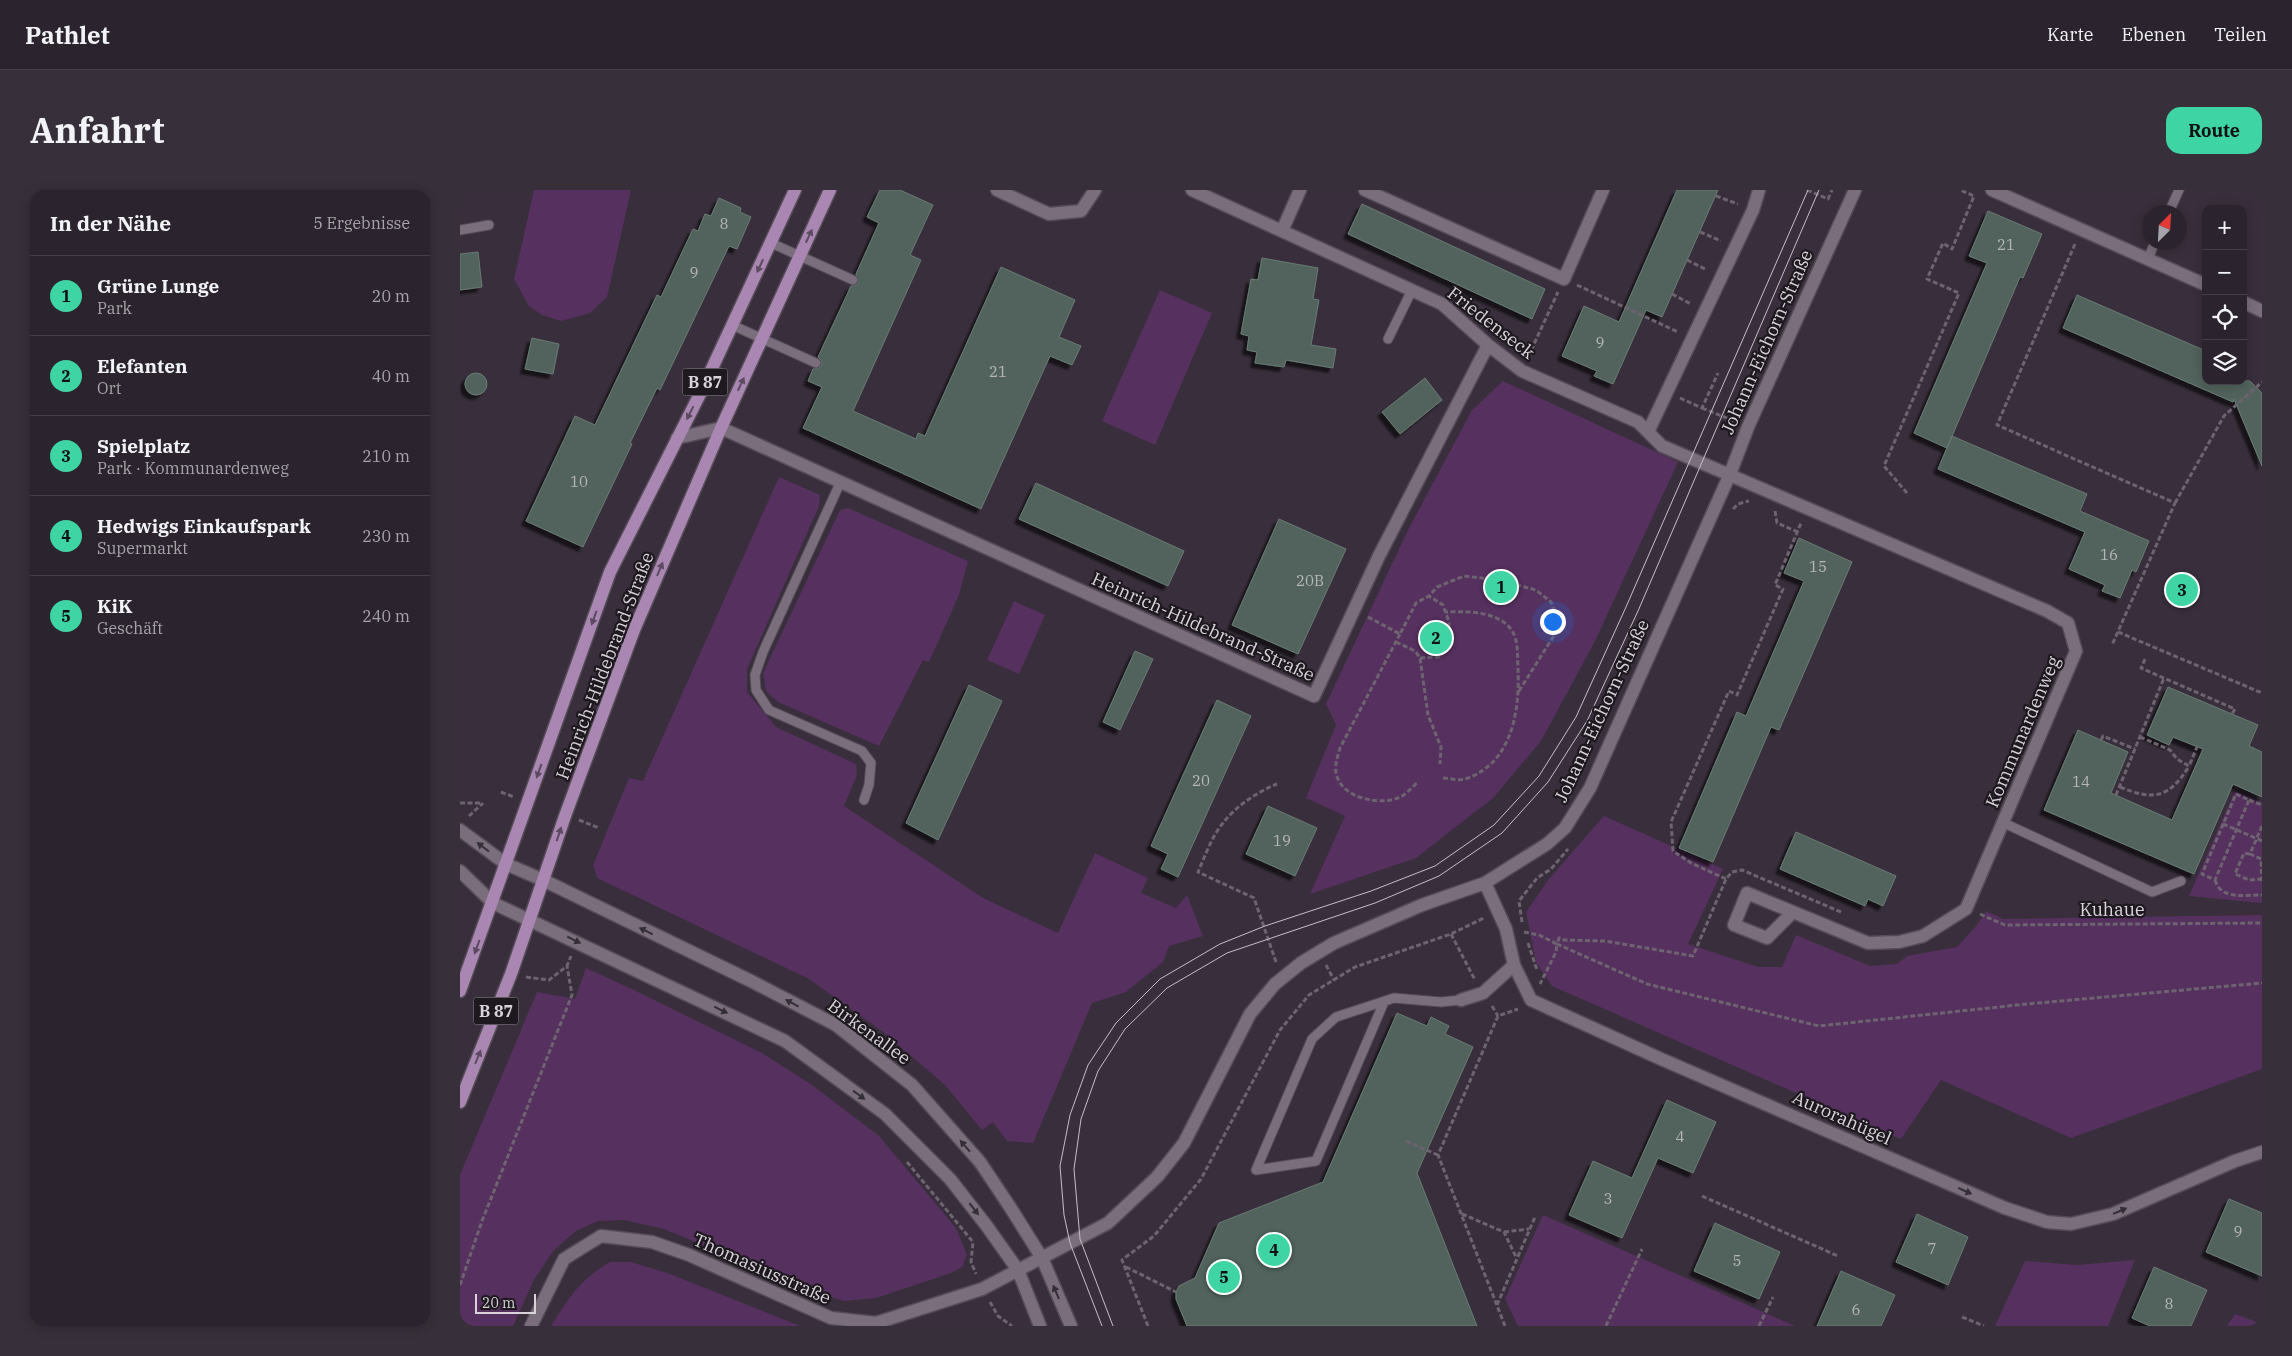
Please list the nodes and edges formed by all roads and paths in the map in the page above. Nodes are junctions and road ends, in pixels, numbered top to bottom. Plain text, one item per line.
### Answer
1 (795, 190) edge
2 (830, 190) edge
3 (997, 190) edge
4 (1096, 190) edge
5 (1192, 190) edge
6 (1300, 190) edge
7 (1365, 190) edge
8 (1603, 190) edge
9 (1759, 190) edge
10 (1807, 190) edge
11 (1832, 190) edge
12 (1854, 190) edge
13 (1960, 190) edge
14 (1992, 190) edge
15 (2179, 190) edge
16 (1716, 196) dead end
17 (2172, 205) edge
18 (1752, 210) junction
19 (489, 225) dead end
20 (460, 230) edge
21 (2081, 230) junction
22 (1282, 231) junction
23 (1700, 232) dead end
24 (771, 243) junction
25 (1736, 246) junction
26 (2152, 250) edge
27 (800, 256) junction
28 (2148, 259) junction
29 (1687, 260) dead end
30 (1722, 276) junction
31 (1564, 279) junction
32 (853, 280) dead end
33 (2202, 283) edge
34 (1412, 290) junction
35 (1672, 294) dead end
36 (2247, 304) edge
37 (1706, 311) junction
38 (2262, 311) edge
39 (732, 325) junction
40 (762, 339) junction
41 (1388, 339) dead end
42 (1693, 339) junction
43 (1488, 345) junction
44 (816, 363) dead end
45 (1522, 372) junction
46 (1718, 373) dead end
47 (2262, 382) edge
48 (1668, 392) junction
49 (721, 428) junction
50 (1648, 432) junction
51 (677, 438) junction
52 (1730, 474) junction
53 (841, 481) junction
54 (1907, 493) dead end
55 (1753, 500) dead end
56 (2175, 503) junction
57 (1768, 507) dead end
58 (1808, 509) junction
59 (1729, 515) dead end
60 (1798, 532) junction
61 (1429, 596) junction
62 (1354, 610) junction
63 (1446, 612) junction
64 (2118, 632) junction
65 (1400, 634) junction
66 (1396, 642) junction
67 (2112, 645) dead end
68 (1420, 658) junction
69 (2144, 659) dead end
70 (2164, 678) junction
71 (1519, 691) junction
72 (2262, 693) edge
73 (2232, 714) dead end
74 (2140, 736) junction
75 (2101, 740) dead end
76 (2197, 747) dead end
77 (2135, 749) junction
78 (1440, 764) dead end
79 (2189, 766) junction
80 (1443, 778) dead end
81 (1418, 782) dead end
82 (1277, 784) dead end
83 (2120, 787) junction
84 (2116, 795) dead end
85 (864, 800) dead end
86 (2250, 800) junction
87 (460, 803) edge
88 (2262, 805) edge
89 (2004, 823) junction
90 (2223, 824) junction
91 (463, 825) edge
92 (2262, 826) edge
93 (2236, 829) junction
94 (2256, 838) junction
95 (2262, 841) edge
96 (1574, 842) dead end
97 (2250, 854) junction
98 (506, 864) junction
99 (460, 871) edge
100 (1726, 879) dead end
101 (2262, 879) edge
102 (543, 880) junction
103 (2214, 880) junction
104 (2181, 881) dead end
105 (1485, 883) junction
106 (2262, 883) edge
107 (2262, 895) edge
108 (493, 902) junction
109 (1966, 909) junction
110 (1793, 912) dead end
111 (1262, 917) dead end
112 (530, 919) junction
113 (2262, 923) edge
114 (1524, 932) junction
115 (1451, 934) dead end
116 (577, 942) junction
117 (1557, 944) junction
118 (570, 957) junction
119 (579, 961) dead end
120 (1514, 965) junction
121 (566, 966) junction
122 (1550, 967) dead end
123 (511, 974) junction
124 (2262, 983) edge
125 (1545, 987) dead end
126 (460, 991) edge
127 (1482, 993) junction
128 (1461, 1000) joint
129 (1532, 1000) junction
130 (1384, 1002) junction
131 (1498, 1016) junction
132 (460, 1102) edge
133 (1406, 1141) dead end
134 (2262, 1152) edge
135 (1438, 1156) junction
136 (905, 1160) dead end
137 (1702, 1196) dead end
138 (1461, 1214) junction
139 (1535, 1217) dead end
140 (1530, 1229) junction
141 (1504, 1232) junction
142 (1642, 1250) dead end
143 (1838, 1256) dead end
144 (1042, 1258) junction
145 (1517, 1258) junction
146 (1122, 1260) dead end
147 (1125, 1267) junction
148 (1018, 1270) junction
149 (460, 1285) edge
150 (982, 1289) junction
151 (1176, 1292) dead end
152 (1773, 1297) dead end
153 (1497, 1305) junction
154 (1962, 1317) dead end
155 (531, 1326) edge
156 (1012, 1326) edge
157 (1040, 1326) edge
158 (1070, 1326) edge
159 (1148, 1326) edge
160 (1505, 1326) edge
161 (1606, 1326) edge
162 (1759, 1326) edge
163 (1984, 1326) edge

1 - 24 main road, Heinrich-Hildebrand-Straße / B 87
27 -> 2 main road, Heinrich-Hildebrand-Straße / B 87
3 - 4 street
5 - 22 street, Friedenseck
6 - 22 street
7 - 31 street
8 - 31 street
9 - 18 street
10 - 11 path
12 - 52 street, Johann-Eichorn-Straße
13 - 54 path
14 - 21 street
15 - 17 lane
16 - 18 path
18 - 25 street
19 - 20 lane
21 - 28 street
21 - 56 path
22 - 34 street, Friedenseck
23 - 25 path
24 - 27 lane
24 -> 39 main road, Heinrich-Hildebrand-Straße / B 87
25 - 30 street
26 - 28 lane
27 - 32 lane
27 - 40 main road, Heinrich-Hildebrand-Straße / B 87
28 - 33 street
29 - 30 path
30 - 37 street
31 - 42 path
31 - 45 path
34 - 41 lane
34 - 43 street, Friedenseck
35 - 37 path
36 - 38 street
37 - 42 street
39 - 40 lane
39 -> 51 main road, Heinrich-Hildebrand-Straße / B 87
40 - 44 lane
49 -> 40 main road, Heinrich-Hildebrand-Straße / B 87
42 - 48 street
43 - 45 street, Friedenseck
43 - 62 street, Heinrich-Hildebrand-Straße
45 - 50 street, Friedenseck
46 - 48 path
47 - 56 path
48 - 50 street
49 - 51 street
49 - 53 street, Heinrich-Hildebrand-Straße
102 -> 49 main road, Heinrich-Hildebrand-Straße / B 87
50 - 52 street, Friedenseck
51 -> 98 main road, Heinrich-Hildebrand-Straße / B 87
52 - 58 street, Kommunardenweg
52 - 105 street, Johann-Eichorn-Straße
53 - 62 street, Heinrich-Hildebrand-Straße
53 - 85 lane
55 - 59 path
56 - 64 path
57 - 60 path
58 - 60 path
58 - 89 street, Kommunardenweg
60 - 100 path
61 - 63 path
61 - 65 path
61 - 71 path
62 - 65 path
63 - 68 path
63 - 71 path
64 - 67 path
64 - 72 path
65 - 66 path
66 - 68 path
66 - 81 path
68 - 78 path
69 - 70 path
70 - 73 path
70 - 74 path
71 - 80 path
74 - 77 path
74 - 79 path
75 - 77 path
76 - 79 path
77 - 83 path
79 - 83 path
82 - 111 path
83 - 84 path
86 - 88 path
86 - 90 path
86 - 93 path
87 - 91 path
89 - 104 lane
89 - 109 street, Kommunardenweg
90 - 93 path
90 - 103 path
98 -> 91 street, Birkenallee
92 - 94 path
93 - 94 path
93 - 103 path
94 - 95 path
94 - 97 path
96 - 114 path
97 - 101 path
97 - 101 path
98 - 102 street, Birkenallee
98 - 108 main road, Heinrich-Hildebrand-Straße / B 87
99 - 108 street
101 - 106 path
102 - 112 main road, Heinrich-Hildebrand-Straße / B 87
144 -> 102 street, Birkenallee
103 - 107 path
105 - 120 street
105 - 144 street, Johann-Eichorn-Straße
108 - 112 street
108 -> 126 main road, B 87
109 - 110 street
109 - 113 path, Kuhaue
112 -> 116 street
112 - 123 main road, B 87
114 - 117 path
114 - 125 path
115 - 127 path
116 - 118 path
116 -> 148 street
117 - 122 path
117 - 124 path
118 - 119 path
118 - 121 path
120 - 127 street
120 - 129 street
121 - 123 path
121 - 149 path
132 -> 123 main road, B 87
127 - 128 street
127 - 131 path
128 - 130 lane
129 - 131 path
129 -> 134 street, Aurorahügel
130 - 130 lane
131 - 135 path
133 - 135 path
135 - 138 path
136 - 150 path
137 - 143 path
138 - 141 path
138 - 153 path
139 - 140 path
140 - 141 path
140 - 145 path
141 - 145 path
142 - 161 path
144 - 148 street, Johann-Eichorn-Straße
158 -> 144 street, Birkenallee
145 - 153 path
146 - 147 path
147 - 151 path
147 - 159 path
148 - 150 street, Thomasiusstraße
148 - 157 street
150 - 155 street, Thomasiusstraße
150 - 156 path
152 - 162 path
153 - 160 path
154 - 163 path

